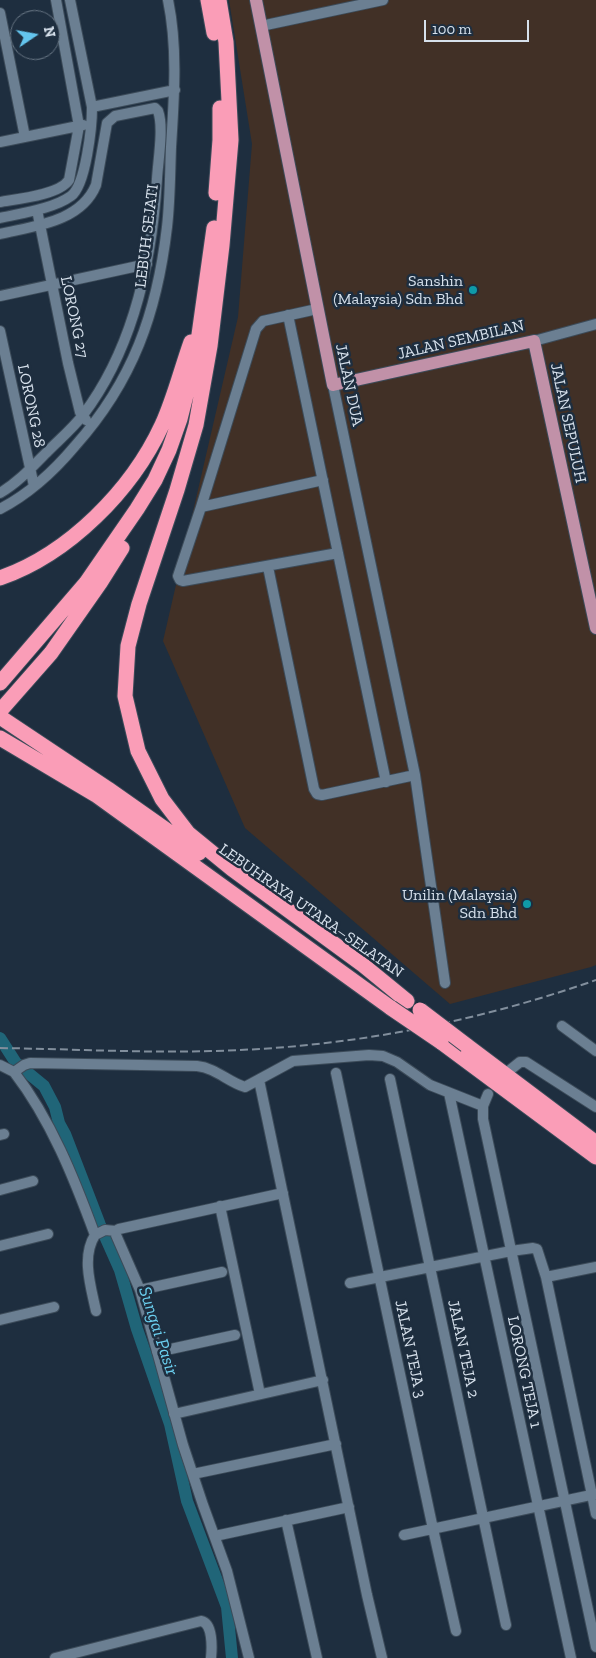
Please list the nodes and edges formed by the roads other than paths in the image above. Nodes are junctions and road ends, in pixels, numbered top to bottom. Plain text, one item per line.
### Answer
1 (56, 0) edge
2 (70, 0) edge
3 (168, 0) edge
4 (208, 0) edge
5 (219, 0) edge
6 (256, 0) edge
7 (383, 0) edge
8 (0, 13) edge
9 (261, 26) junction
10 (174, 90) junction
11 (92, 107) junction
12 (92, 124) junction
13 (79, 126) junction
14 (25, 137) junction
15 (0, 142) edge
16 (0, 202) edge
17 (37, 210) junction
18 (0, 218) edge
19 (40, 225) junction
20 (0, 234) edge
21 (147, 264) junction
22 (52, 284) junction
23 (0, 296) edge
24 (204, 304) junction
25 (317, 309) junction
26 (288, 315) junction
27 (596, 324) edge
28 (0, 331) edge
29 (534, 341) junction
30 (210, 346) junction
31 (333, 385) junction
32 (82, 416) junction
33 (93, 426) junction
34 (30, 469) junction
35 (323, 480) junction
36 (34, 486) junction
37 (0, 493) edge
38 (201, 507) junction
39 (0, 509) edge
40 (338, 553) junction
41 (268, 567) junction
42 (0, 578) edge
43 (596, 628) edge
44 (0, 683) edge
45 (0, 711) edge
46 (0, 717) edge
47 (0, 738) edge
48 (415, 775) junction
49 (386, 782) junction
50 (445, 983) dead end
51 (407, 1001) junction
52 (562, 1026) dead end
53 (596, 1051) edge
54 (0, 1065) edge
55 (18, 1068) junction
56 (513, 1070) dead end
57 (336, 1073) dead end
58 (390, 1079) dead end
59 (259, 1080) junction
60 (449, 1093) junction
61 (596, 1107) edge
62 (596, 1143) edge
63 (596, 1157) edge
64 (33, 1181) dead end
65 (0, 1190) edge
66 (283, 1193) junction
67 (220, 1206) junction
68 (104, 1232) junction
69 (48, 1234) dead end
70 (0, 1246) edge
71 (511, 1251) junction
72 (484, 1256) junction
73 (430, 1267) junction
74 (596, 1267) edge
75 (222, 1272) dead end
76 (546, 1277) junction
77 (380, 1278) junction
78 (350, 1284) dead end
79 (140, 1290) junction
80 (54, 1307) dead end
81 (96, 1311) dead end
82 (0, 1320) edge
83 (235, 1334) dead end
84 (157, 1352) junction
85 (323, 1380) junction
86 (260, 1394) junction
87 (174, 1414) junction
88 (336, 1444) junction
89 (193, 1474) junction
90 (594, 1495) edge
91 (565, 1501) junction
92 (349, 1507) junction
93 (538, 1507) junction
94 (596, 1514) edge
95 (484, 1518) junction
96 (286, 1520) junction
97 (433, 1529) junction
98 (404, 1535) dead end
99 (215, 1536) junction
100 (506, 1625) dead end
101 (456, 1631) dead end
102 (596, 1647) edge
103 (55, 1658) edge
104 (211, 1658) edge
105 (249, 1658) edge
106 (317, 1658) edge
107 (382, 1658) edge
108 (571, 1658) edge

1 - 13 street
2 - 11 street
3 - 10 street, LEBUH SEJATI
4 - 24 highway
5 - 30 highway
6 - 9 main road, JALAN DUA
7 - 9 street
8 - 14 street
9 - 25 main road, JALAN DUA
10 - 11 street
10 - 33 street, LEBUH SEJATI
11 - 12 street
12 - 13 street
12 - 17 street
13 - 14 street
13 - 16 street
14 - 15 street
17 - 18 street
17 - 19 street, LORONG 27
19 - 20 street
19 - 21 street
19 - 22 street, LORONG 27
21 - 22 street
21 - 32 street
22 - 23 street
22 - 32 street, LORONG 27
24 - 42 highway
24 - 44 highway
25 - 26 street
25 - 31 main road, JALAN DUA
26 - 35 street
26 - 38 street
27 - 29 street, JALAN SEMBILAN
28 - 34 street, LORONG 28
29 - 31 main road, JALAN SEMBILAN
29 - 43 main road, JALAN SEPULUH
30 - 45 highway
30 - 51 highway
31 - 48 street, JALAN DUA
32 - 33 street
32 - 34 street
33 - 36 street, LEBUH SEJATI
34 - 36 street, LORONG 28
34 - 37 street
35 - 38 street
35 - 40 street
36 - 39 street, LEBUH SEJATI
38 - 41 street
40 - 41 street
40 - 49 street
41 - 49 street
46 - 51 highway, LEBUHRAYA UTARA–SELATAN
47 - 63 highway, LEBUHRAYA UTARA–SELATAN, bridge
48 - 49 street
48 - 50 street, JALAN DUA
51 - 62 highway, LEBUHRAYA UTARA–SELATAN, bridge
52 - 53 street
54 - 55 street
55 - 59 street
55 - 68 street
56 - 61 street
57 - 77 street, JALAN TEJA 3
58 - 73 street, JALAN TEJA 2
59 - 60 street
59 - 66 street
60 - 71 street
60 - 72 street, LORONG TEJA 1
64 - 65 street
66 - 67 street
66 - 85 street
67 - 68 street
67 - 86 street
68 - 79 street
68 - 81 street
69 - 70 street
71 - 72 street
71 - 76 street
71 - 91 street
72 - 73 street
72 - 93 street, LORONG TEJA 1
73 - 77 street
73 - 95 street, JALAN TEJA 2
74 - 76 street
75 - 79 street
76 - 90 street
77 - 78 street
77 - 97 street, JALAN TEJA 3
79 - 84 street
80 - 82 street
83 - 84 street
84 - 87 street
85 - 86 street
85 - 88 street
86 - 87 street
87 - 89 street
88 - 89 street
88 - 92 street
89 - 99 street
90 - 91 street
90 - 94 street
91 - 93 street
91 - 102 street
92 - 96 street
92 - 107 street
93 - 95 street
93 - 108 street, LORONG TEJA 1
95 - 97 street
95 - 100 street, JALAN TEJA 2
96 - 99 street
96 - 106 street
97 - 98 street
97 - 101 street, JALAN TEJA 3
99 - 105 street
103 - 104 street

